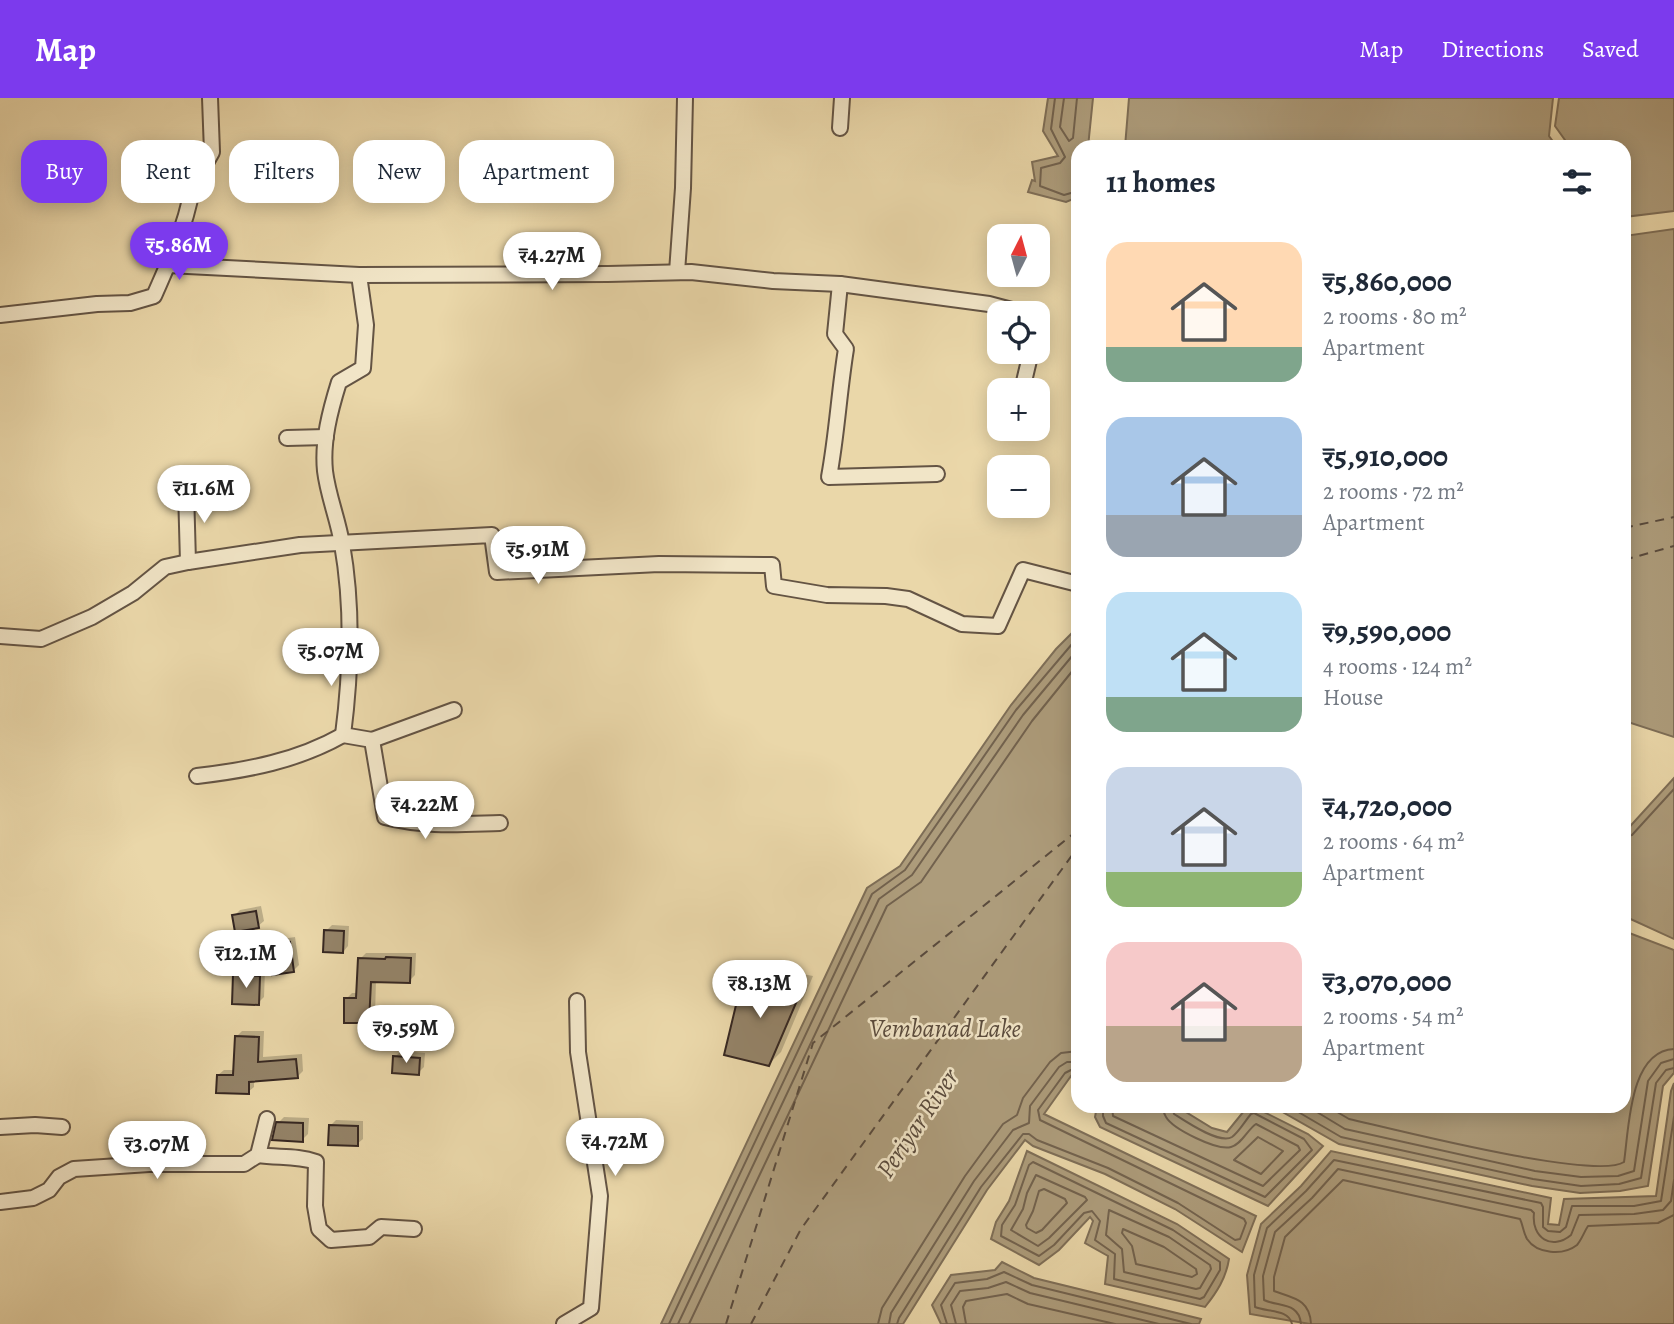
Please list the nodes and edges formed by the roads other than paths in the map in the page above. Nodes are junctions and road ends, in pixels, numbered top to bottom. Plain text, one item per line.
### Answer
1 (210, 98) edge
2 (685, 98) edge
3 (842, 98) edge
4 (840, 128) dead end
5 (168, 265) junction
6 (677, 272) junction
7 (359, 275) junction
8 (840, 284) junction
9 (987, 304) edge
10 (0, 315) edge
11 (326, 437) junction
12 (287, 438) dead end
13 (937, 474) dead end
14 (186, 490) dead end
15 (342, 543) junction
16 (188, 562) junction
17 (1071, 582) edge
18 (0, 636) edge
19 (454, 710) dead end
20 (343, 736) junction
21 (372, 740) junction
22 (197, 776) dead end
23 (500, 823) dead end
24 (577, 1001) dead end
25 (267, 1119) dead end
26 (0, 1127) edge
27 (62, 1127) dead end
28 (258, 1156) junction
29 (0, 1202) edge
30 (414, 1229) dead end
31 (564, 1324) edge

1 - 5 street
2 - 6 street
3 - 4 street
5 - 7 street
5 - 10 street
6 - 7 street
6 - 8 street
7 - 11 street
8 - 9 street
8 - 13 street
11 - 12 street
11 - 15 street
14 - 16 street
15 - 16 street
15 - 17 street
15 - 20 street
16 - 18 street
19 - 21 street
20 - 21 street
20 - 22 street
21 - 23 street
24 - 31 street
25 - 28 street
26 - 27 street
28 - 29 street
28 - 30 street

